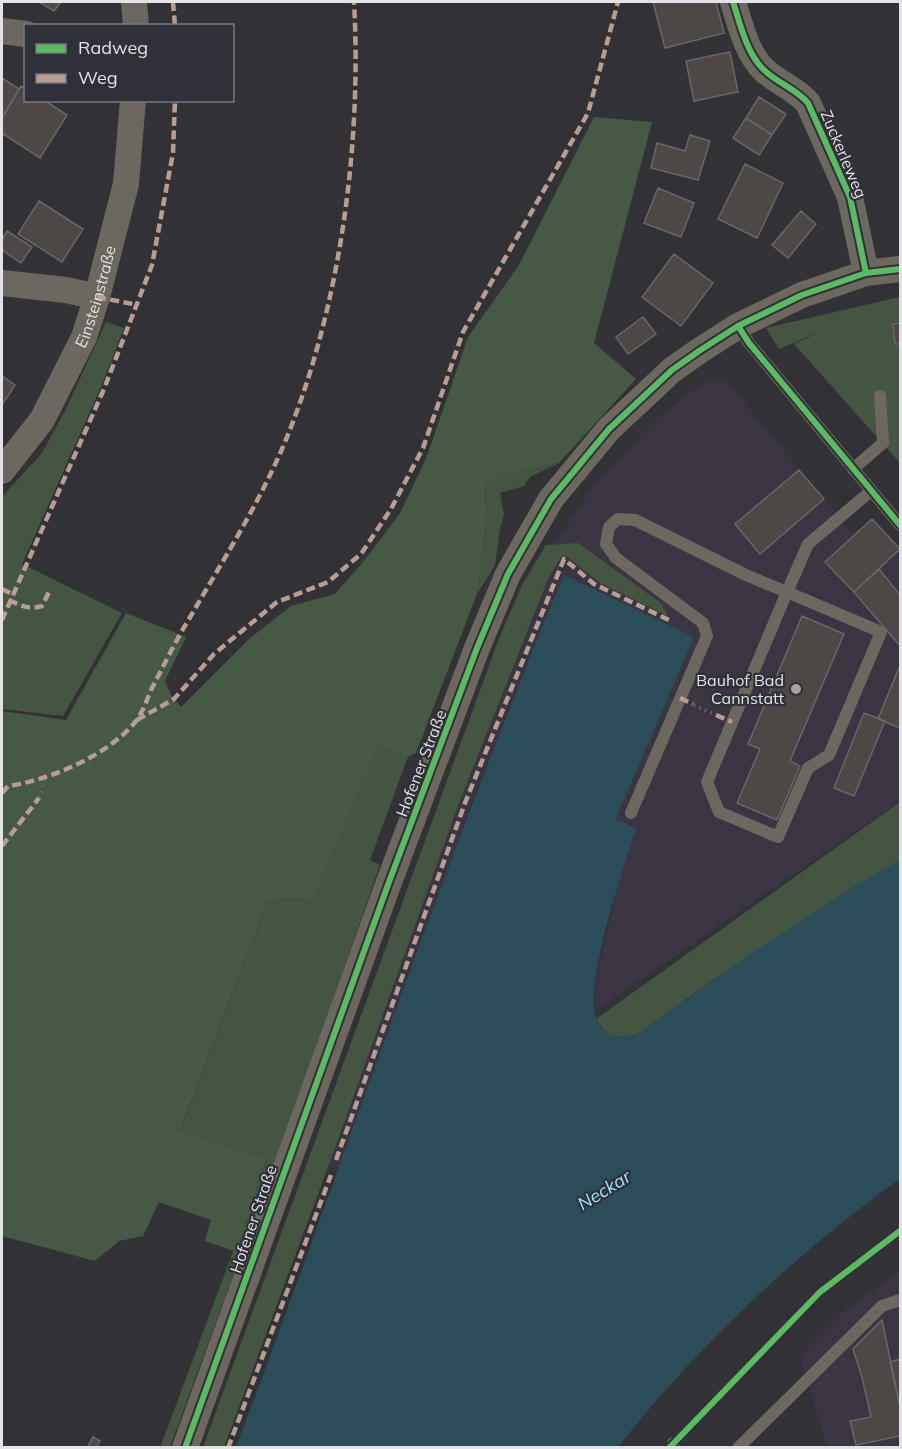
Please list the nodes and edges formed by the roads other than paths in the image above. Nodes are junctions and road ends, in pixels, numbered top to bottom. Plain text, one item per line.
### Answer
1 (134, 2) edge
2 (733, 2) edge
3 (136, 24) edge
4 (2, 31) edge
5 (24, 34) edge
6 (133, 102) edge
7 (900, 269) edge
8 (866, 273) junction
9 (2, 283) edge
10 (97, 297) junction
11 (738, 326) junction
12 (880, 396) dead end
13 (853, 470) junction
14 (2, 471) edge
15 (871, 491) junction
16 (900, 525) edge
17 (787, 592) junction
18 (631, 813) dead end
19 (900, 1300) edge
20 (185, 1448) edge
21 (738, 1448) edge

1 - 3 street
2 - 8 street, Zuckerleweg
4 - 5 street
6 - 10 street, Einsteinstraße
7 - 8 street, Hofener Straße
8 - 11 street, Hofener Straße
9 - 10 street
10 - 14 street, Einsteinstraße
11 - 13 lane
11 - 20 street, Hofener Straße
12 - 13 lane
13 - 15 lane
15 - 16 lane
15 - 17 lane
17 - 17 lane
17 - 18 lane
19 - 21 lane

